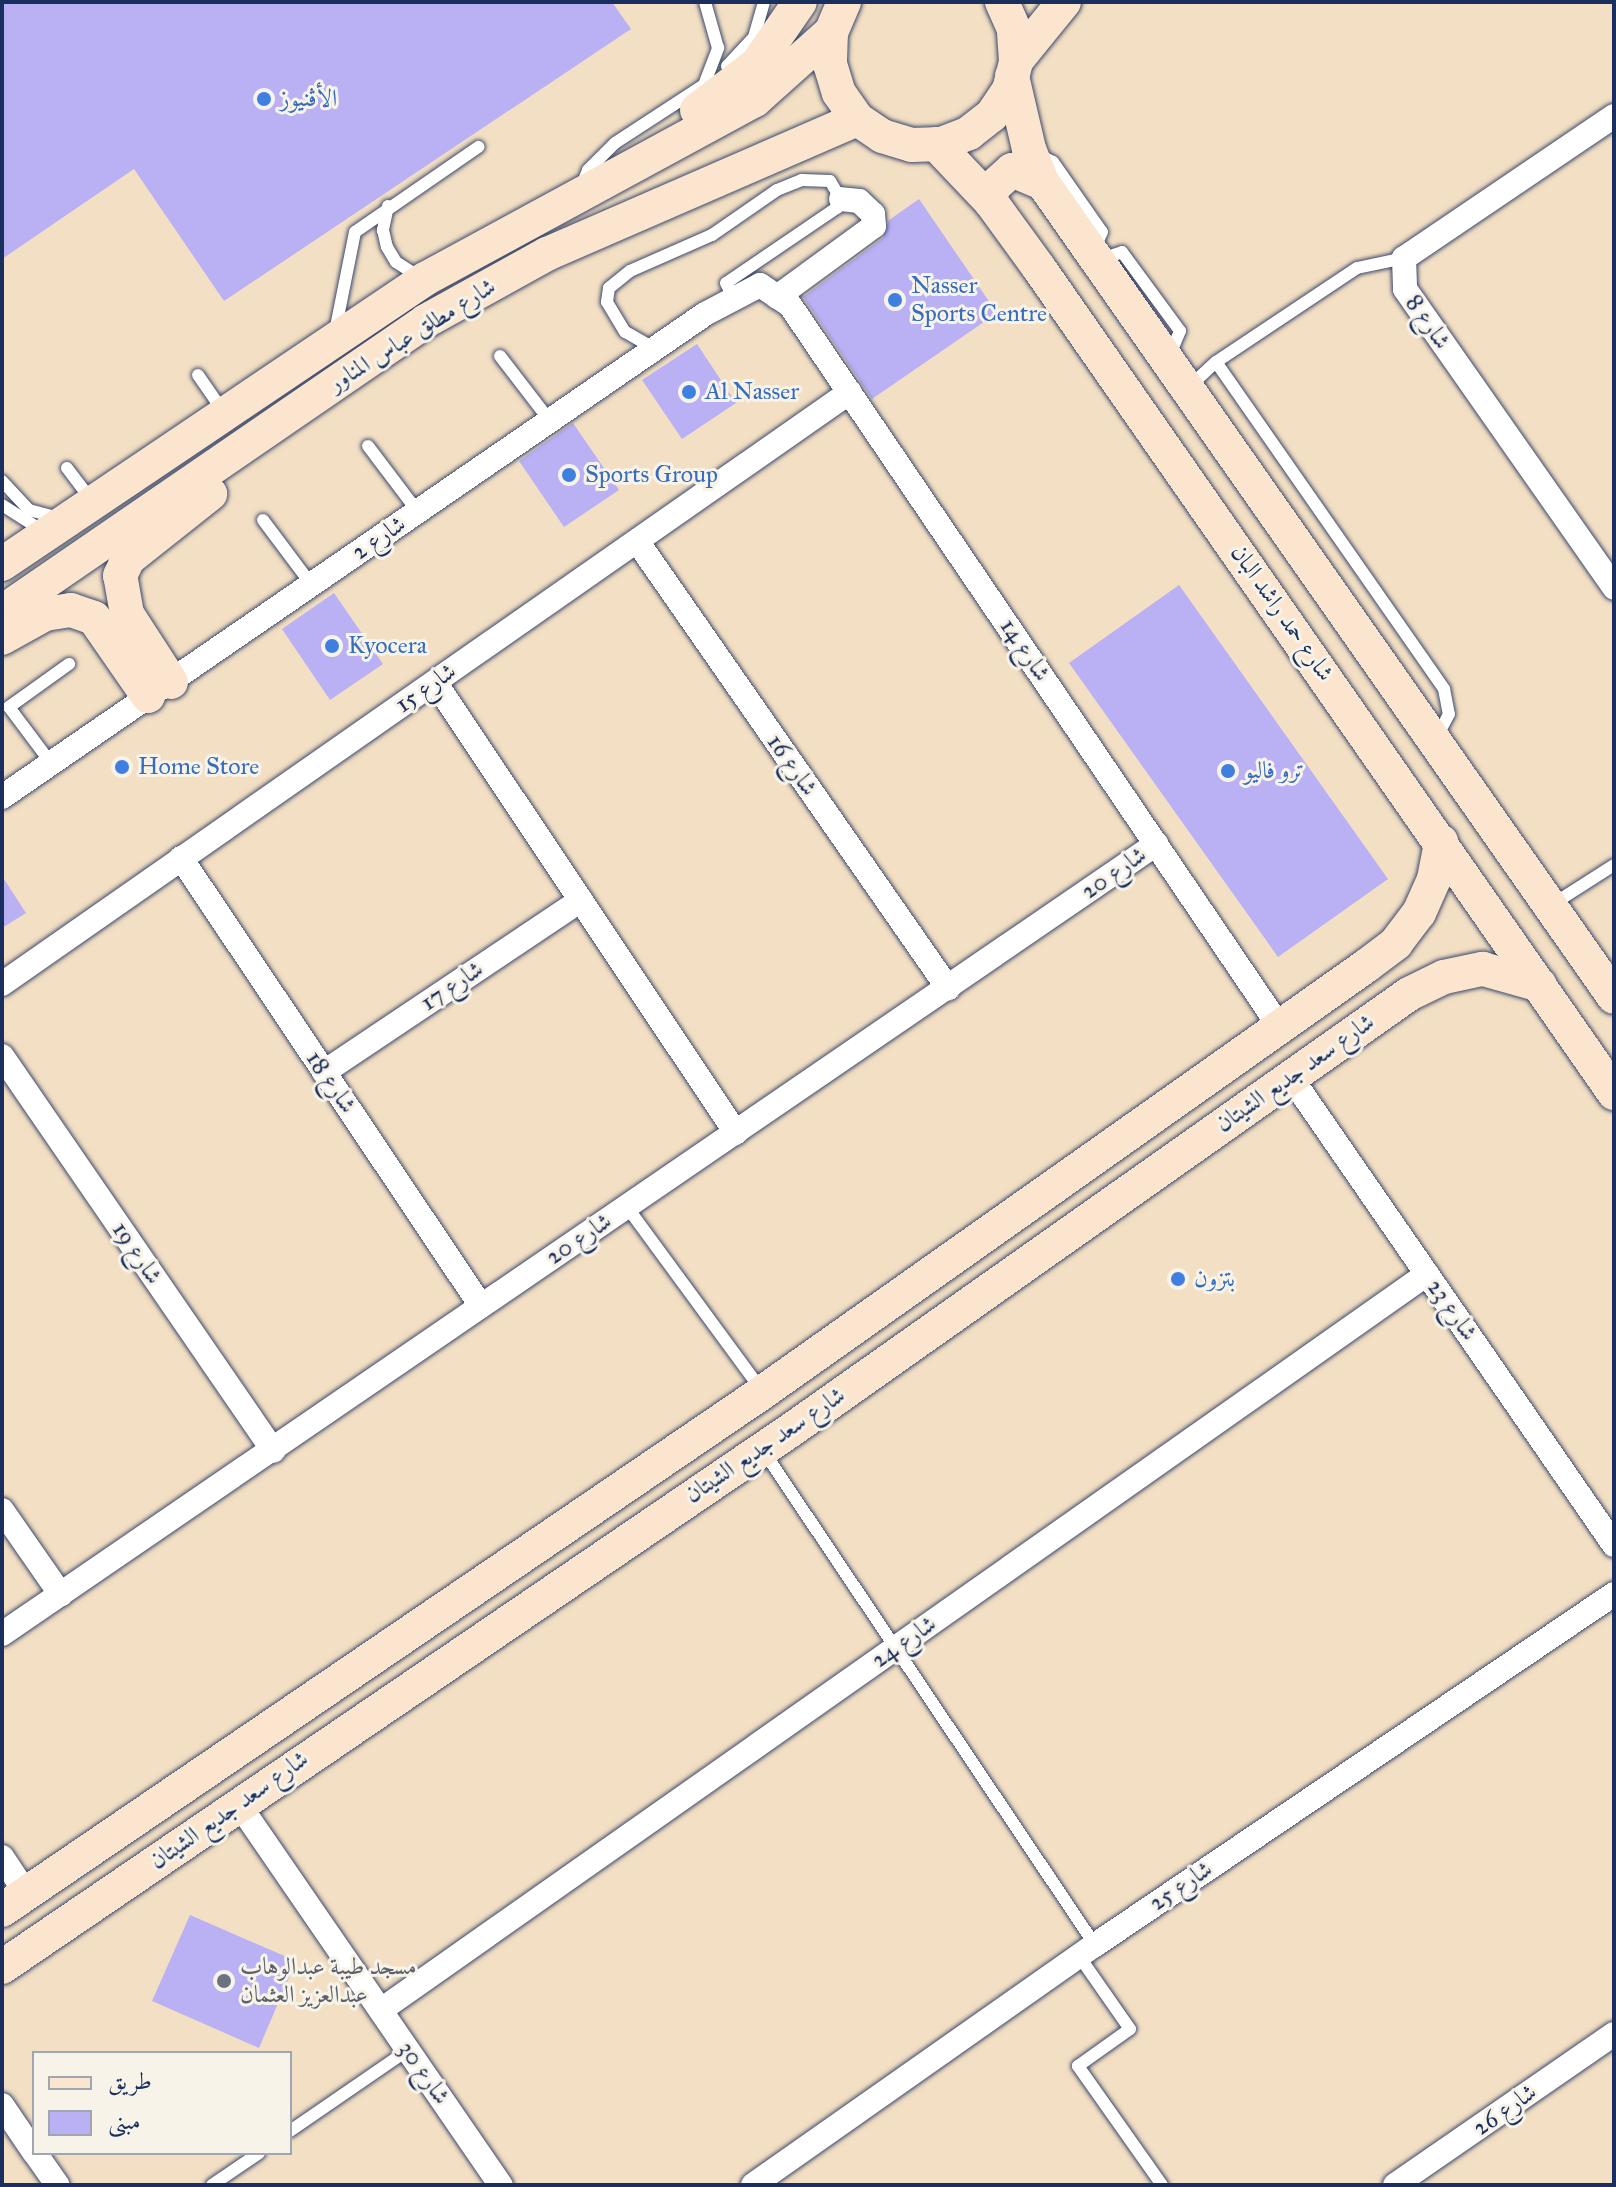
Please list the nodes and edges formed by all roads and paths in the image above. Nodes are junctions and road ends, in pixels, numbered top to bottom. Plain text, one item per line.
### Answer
1 (705, 2) edge
2 (764, 2) edge
3 (800, 2) edge
4 (1002, 2) edge
5 (1064, 2) edge
6 (838, 17) edge
7 (1014, 68) junction
8 (704, 85) junction
9 (1614, 116) edge
10 (857, 119) junction
11 (936, 144) junction
12 (478, 147) dead end
13 (1029, 149) junction
14 (612, 178) junction
15 (1043, 183) junction
16 (576, 197) junction
17 (841, 199) junction
18 (991, 202) junction
19 (388, 206) junction
20 (1095, 256) junction
21 (1404, 258) junction
22 (425, 279) junction
23 (768, 291) junction
24 (734, 299) junction
25 (333, 340) junction
26 (655, 349) junction
27 (500, 356) dead end
28 (1216, 362) junction
29 (198, 375) dead end
30 (1190, 387) junction
31 (850, 392) junction
32 (223, 411) junction
33 (285, 416) junction
34 (550, 421) junction
35 (368, 446) dead end
36 (1235, 452) junction
37 (67, 468) dead end
38 (2, 481) edge
39 (1199, 496) junction
40 (2, 505) edge
41 (418, 512) junction
42 (68, 517) junction
43 (263, 520) dead end
44 (637, 541) junction
45 (2, 564) edge
46 (311, 584) junction
47 (1614, 588) edge
48 (2, 612) edge
49 (2, 638) edge
50 (69, 664) dead end
51 (435, 682) junction
52 (160, 689) junction
53 (1436, 740) junction
54 (51, 763) junction
55 (2, 797) edge
56 (1441, 842) junction
57 (1156, 844) junction
58 (181, 858) junction
59 (1614, 865) edge
60 (581, 900) junction
61 (1551, 905) junction
62 (1366, 966) junction
63 (2, 984) edge
64 (1540, 985) junction
65 (948, 988) junction
66 (1614, 997) edge
67 (1393, 1005) junction
68 (1279, 1026) junction
69 (2, 1056) edge
70 (324, 1072) junction
71 (1290, 1076) junction
72 (1614, 1093) edge
73 (736, 1133) junction
74 (627, 1207) junction
75 (1427, 1274) junction
76 (481, 1306) junction
77 (763, 1392) junction
78 (791, 1430) junction
79 (698, 1437) junction
80 (763, 1449) junction
81 (273, 1451) junction
82 (722, 1474) junction
83 (2, 1510) edge
84 (1611, 1535) edge
85 (1614, 1594) edge
86 (61, 1595) junction
87 (2, 1634) edge
88 (896, 1647) junction
89 (238, 1803) junction
90 (2, 1857) edge
91 (14, 1902) edge
92 (1087, 1951) junction
93 (2, 1967) edge
94 (381, 2010) junction
95 (1614, 2034) edge
96 (408, 2050) junction
97 (2, 2105) edge
98 (292, 2130) edge
99 (32, 2149) edge
100 (36, 2155) edge
101 (256, 2155) edge
102 (57, 2185) edge
103 (212, 2185) edge
104 (501, 2185) edge
105 (753, 2185) edge
106 (1162, 2185) edge
107 (1395, 2185) edge

1 - 8 lane
2 - 8 lane
3 - 14 street
4 - 7 street
5 - 7 street
6 - 10 street
6 - 14 street, شارع مطلق عباس المناور
7 - 11 street
7 - 13 street
8 - 16 lane
9 - 21 street
10 - 11 street
10 - 33 street, شارع مطلق عباس المناور
11 - 18 street, شارع حمد راشد البان
12 - 19 lane
13 - 15 street
13 - 20 lane
14 - 16 street, شارع مطلق عباس المناور
15 - 18 street
15 - 20 street
16 - 22 street, شارع مطلق عباس المناور
17 - 23 street, شارع 2
17 - 24 lane
17 - 26 lane
18 - 39 street, شارع حمد راشد البان
19 - 22 lane
19 - 25 lane
20 - 30 street
21 - 28 lane
21 - 47 street, شارع 8
22 - 25 street, شارع مطلق عباس المناور
23 - 24 street, شارع 2
23 - 31 street, شارع 14
24 - 26 street, شارع 2
25 - 32 street, شارع مطلق عباس المناور
26 - 34 street, شارع 2
27 - 34 lane
28 - 30 lane
28 - 53 lane
29 - 32 lane
30 - 36 street
31 - 44 street, شارع 15
31 - 57 street, شارع 14
32 - 42 street, شارع مطلق عباس المناور
33 - 48 street, شارع مطلق عباس المناور
33 - 52 street
34 - 41 street, شارع 2
35 - 41 lane
36 - 39 street
36 - 53 street
37 - 42 lane
38 - 42 lane
39 - 56 street, شارع حمد راشد البان
40 - 42 lane
41 - 46 street, شارع 2
42 - 45 street, شارع مطلق عباس المناور
43 - 46 lane
44 - 51 street, شارع 15
44 - 65 street, شارع 16
46 - 52 street, شارع 2
49 - 52 street
50 - 54 lane
51 - 58 street, شارع 15
51 - 60 street
52 - 54 street, شارع 2
53 - 61 street
54 - 55 street, شارع 2
56 - 62 street, شارع سعد جديع الشيتان
56 - 64 street, شارع حمد راشد البان
57 - 65 street, شارع 20
57 - 68 street, شارع 14
58 - 63 street, شارع 15
58 - 70 street, شارع 18
59 - 61 lane
60 - 70 street, شارع 17
60 - 73 street
61 - 66 street
62 - 67 street
62 - 68 street, شارع سعد جديع الشيتان
64 - 67 street, شارع سعد جديع الشيتان
64 - 72 street, شارع حمد راشد البان
65 - 73 street, شارع 20
67 - 71 street, شارع سعد جديع الشيتان
68 - 77 street, شارع سعد جديع الشيتان
69 - 81 street, شارع 19
70 - 76 street, شارع 18
71 - 75 street, شارع 23
71 - 78 street, شارع سعد جديع الشيتان
73 - 74 street, شارع 20
74 - 76 street, شارع 20
74 - 77 lane
75 - 84 street, شارع 23
75 - 88 street, شارع 24
76 - 81 street, شارع 20
77 - 78 street
77 - 79 street, شارع سعد جديع الشيتان
78 - 80 street, شارع سعد جديع الشيتان
79 - 82 street
79 - 91 street, شارع سعد جديع الشيتان
80 - 82 street, شارع سعد جديع الشيتان
80 - 88 lane
81 - 86 street, شارع 20
82 - 89 street, شارع سعد جديع الشيتان
83 - 86 street
85 - 92 street, شارع 25
86 - 87 street, شارع 20
88 - 92 lane
88 - 94 street, شارع 24
89 - 93 street, شارع سعد جديع الشيتان
89 - 94 street, شارع 30
90 - 91 street
92 - 105 street, شارع 25
92 - 106 lane
94 - 96 street, شارع 30
95 - 107 street, شارع 26
96 - 98 lane
96 - 104 street, شارع 30
97 - 99 street
100 - 102 street
101 - 103 lane

